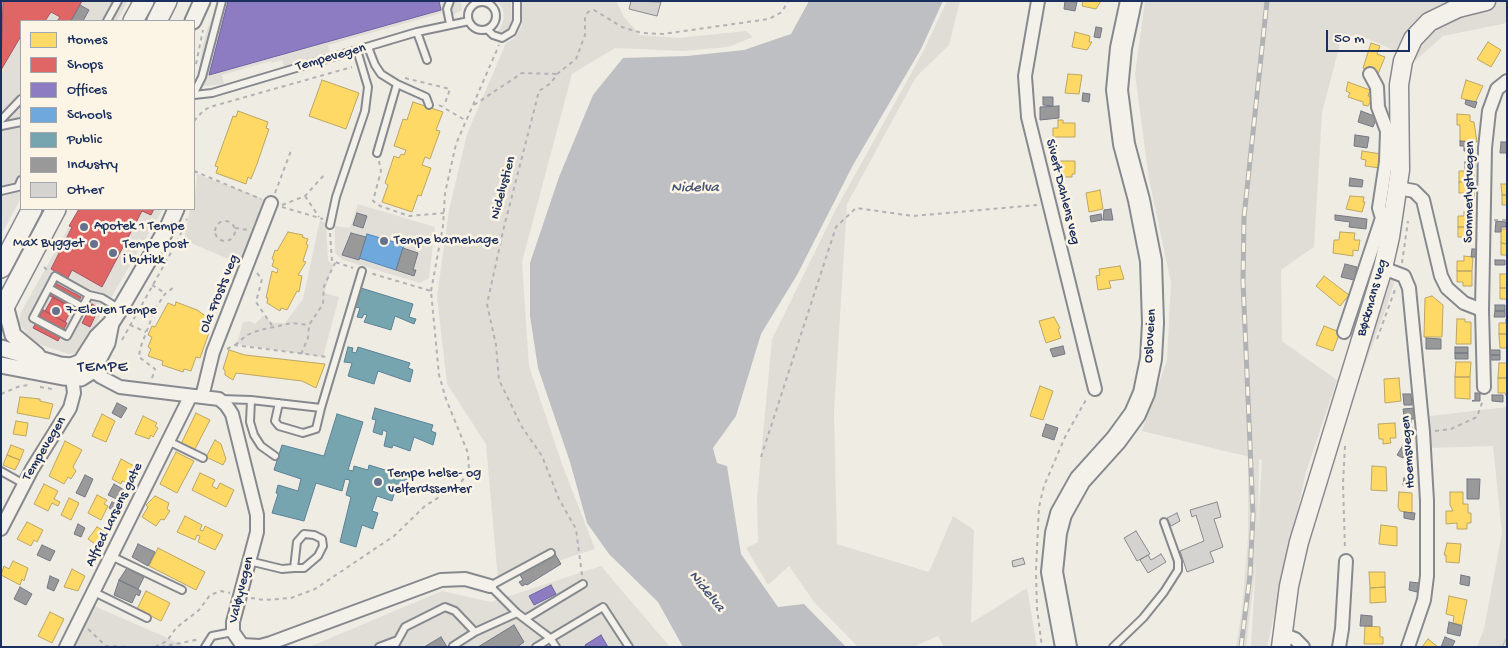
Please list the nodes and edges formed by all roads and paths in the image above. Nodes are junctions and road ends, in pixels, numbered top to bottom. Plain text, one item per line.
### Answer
1 (118, 1) edge
2 (144, 1) edge
3 (168, 1) edge
4 (202, 1) edge
5 (222, 1) edge
6 (450, 1) edge
7 (517, 1) edge
8 (788, 1) edge
9 (1038, 1) edge
10 (1131, 1) edge
11 (1486, 1) edge
12 (108, 20) edge
13 (134, 20) edge
14 (158, 20) edge
15 (193, 20) edge
16 (468, 21) junction
17 (450, 24) junction
18 (488, 30) junction
19 (417, 32) junction
20 (502, 38) junction
21 (368, 47) junction
22 (357, 50) junction
23 (426, 60) dead end
24 (362, 65) junction
25 (557, 74) junction
26 (1370, 74) dead end
27 (1507, 81) edge
28 (397, 84) junction
29 (195, 92) edge
30 (195, 94) edge
31 (20, 100) edge
32 (429, 104) joint
33 (474, 105) junction
34 (444, 106) junction
35 (1, 120) edge
36 (465, 120) junction
37 (195, 121) edge
38 (20, 122) edge
39 (1, 126) edge
40 (292, 148) dead end
41 (377, 153) joint
42 (325, 174) dead end
43 (20, 182) edge
44 (1398, 188) junction
45 (1, 191) edge
46 (305, 196) junction
47 (1049, 202) junction
48 (276, 205) junction
49 (31, 210) edge
50 (55, 210) edge
51 (176, 210) edge
52 (444, 213) junction
53 (320, 218) dead end
54 (1394, 221) junction
55 (330, 225) joint
56 (227, 241) joint
57 (336, 262) junction
58 (248, 263) junction
59 (1, 268) edge
60 (362, 271) junction
61 (1392, 271) junction
62 (152, 285) dead end
63 (174, 287) dead end
64 (49, 288) junction
65 (431, 291) junction
66 (165, 294) junction
67 (89, 295) junction
68 (83, 307) junction
69 (3, 309) edge
70 (120, 309) junction
71 (1482, 310) junction
72 (129, 325) dead end
73 (309, 325) junction
74 (273, 328) junction
75 (146, 332) junction
76 (1344, 332) dead end
77 (235, 345) junction
78 (1375, 345) dead end
79 (1, 348) edge
80 (213, 352) junction
81 (301, 354) junction
82 (336, 358) junction
83 (46, 361) junction
84 (1, 365) edge
85 (79, 369) junction
86 (1484, 387) joint
87 (1095, 388) dead end
88 (59, 389) dead end
89 (149, 390) junction
90 (1, 394) edge
91 (196, 397) junction
92 (219, 400) junction
93 (251, 400) junction
94 (279, 403) junction
95 (321, 408) junction
96 (1423, 432) junction
97 (168, 441) junction
98 (1345, 442) dead end
99 (274, 456) dead end
100 (761, 457) dead end
101 (203, 458) dead end
102 (1, 471) edge
103 (24, 484) junction
104 (1164, 522) dead end
105 (1, 529) edge
106 (551, 552) dead end
107 (111, 556) junction
108 (249, 561) junction
109 (1346, 561) joint
110 (294, 568) junction
111 (583, 584) joint
112 (490, 586) junction
113 (182, 590) dead end
114 (94, 592) junction
115 (240, 596) junction
116 (517, 613) junction
117 (147, 618) dead end
118 (525, 619) junction
119 (79, 621) junction
120 (233, 632) junction
121 (475, 632) junction
122 (212, 636) junction
123 (550, 638) junction
124 (1281, 641) edge
125 (395, 644) edge
126 (453, 646) edge
127 (66, 647) edge
128 (128, 647) edge
129 (155, 647) edge
130 (161, 647) edge
131 (205, 647) edge
132 (379, 647) edge
133 (536, 647) edge
134 (556, 647) edge
135 (629, 647) edge
136 (1066, 647) edge
137 (1113, 647) edge
138 (1303, 647) edge
139 (1339, 647) edge
140 (1408, 647) edge

1 - 12 lane
2 - 13 main road
3 - 14 main road
4 - 15 street
5 - 29 lane
6 - 17 lane
7 - 20 lane
8 - 25 path, Nidelvstien
9 - 47 street, Sivert Dahlens veg
10 - 136 highway, Osloveien
11 - 44 main road, Bøckmans veg
16 - 17 lane, Tempevegen
16 - 18 lane
16 - 18 lane
17 - 19 lane, Tempevegen
18 - 20 lane
19 - 21 lane, Tempevegen
19 - 23 lane
20 - 33 path
21 - 22 lane, Tempevegen
21 - 28 lane
22 - 24 lane
22 - 30 lane, Tempevegen
24 - 37 path
24 - 55 lane
25 - 33 path
25 - 111 path, Nidelvstien
26 - 54 street
27 - 71 street, Sommerlystvegen
28 - 32 lane
28 - 34 path
28 - 41 lane
31 - 35 lane
32 - 34 path
33 - 36 path
34 - 36 path
36 - 52 path
38 - 39 lane
40 - 48 path
41 - 52 path
42 - 46 path
43 - 45 lane
44 - 54 main road, Bøckmans veg
44 - 71 street
46 - 48 path
46 - 53 path
47 - 87 street, Sivert Dahlens veg
47 - 100 path
48 - 58 street, Ola Frosts veg
49 - 59 main road
50 - 69 main road
51 - 70 street
52 - 65 path
54 - 61 main road, Bøckmans veg
54 - 61 path
54 - 76 street
55 - 57 path
56 - 56 path
57 - 60 path
57 - 73 path
58 - 74 path
58 - 80 street, Ola Frosts veg
60 - 65 path
60 - 82 lane
61 - 78 path
61 - 96 street, Hoemsvegen
61 - 124 main road, Bøckmans veg
62 - 66 path
63 - 66 path
64 - 67 lane
64 - 68 lane
64 - 68 lane
65 - 115 path
66 - 75 path
67 - 68 lane
67 - 70 lane
69 - 83 street
70 - 85 street
71 - 86 street, Sommerlystvegen
72 - 75 path
73 - 74 path
73 - 81 path
74 - 77 path
75 - 89 path
77 - 80 path
77 - 81 path
79 - 83 street
80 - 91 street, Ola Frosts veg
81 - 82 path
82 - 95 lane
83 - 85 street
84 - 85 street
85 - 89 street
85 - 103 street, Tempevegen
86 - 96 path
88 - 90 path
89 - 91 street
91 - 92 street
91 - 97 street, Alfred Larsens gate
92 - 93 lane
92 - 108 street, Valøyvegen
93 - 94 lane
93 - 99 lane
94 - 95 lane
94 - 95 lane
96 - 140 street, Hoemsvegen
97 - 101 lane
97 - 107 street, Alfred Larsens gate
98 - 109 path
102 - 103 lane
103 - 105 street, Tempevegen
104 - 137 lane
106 - 112 lane
107 - 113 lane
107 - 114 street, Alfred Larsens gate
108 - 110 lane
108 - 115 street, Valøyvegen
109 - 139 street
110 - 110 lane
111 - 118 lane
112 - 116 lane
112 - 120 street, Valøyvegen
114 - 117 lane
114 - 119 street, Alfred Larsens gate
115 - 120 street, Valøyvegen
115 - 129 path
116 - 118 lane
116 - 121 lane
118 - 123 lane
119 - 127 street, Alfred Larsens gate
119 - 128 path
120 - 122 lane
121 - 125 lane
121 - 126 lane
122 - 130 path
122 - 131 lane
123 - 133 lane
123 - 134 lane
123 - 135 lane
124 - 138 street, Bøckmans veg
125 - 132 lane

